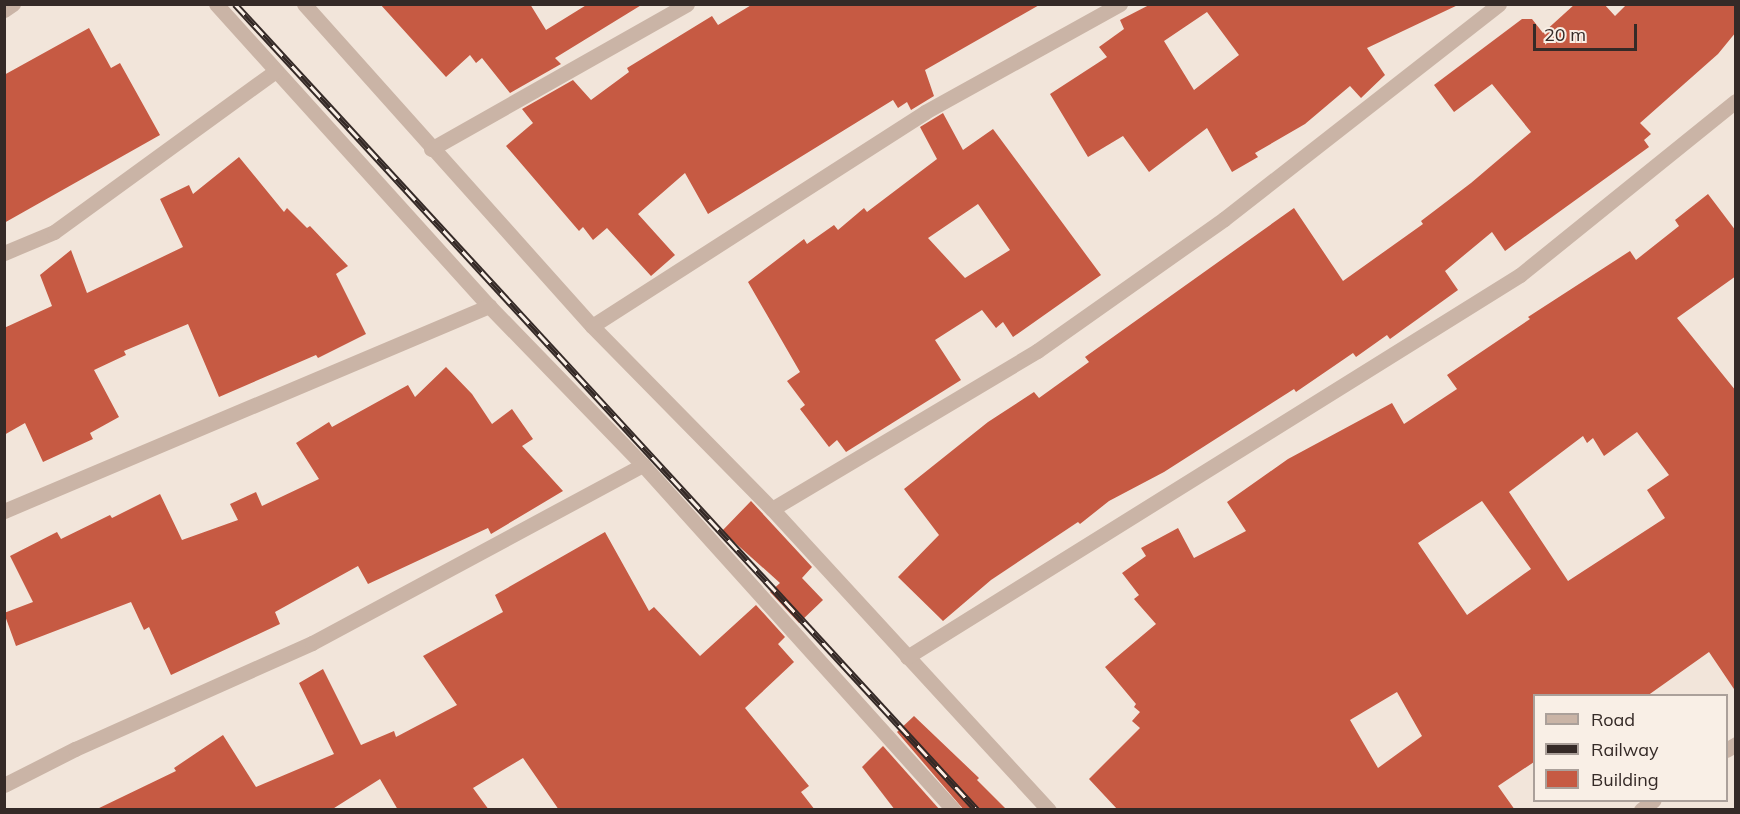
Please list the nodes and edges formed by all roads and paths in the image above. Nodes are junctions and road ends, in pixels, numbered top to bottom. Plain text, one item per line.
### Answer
1 (13, 4) edge
2 (216, 4) edge
3 (304, 4) edge
4 (687, 4) edge
5 (1120, 4) edge
6 (1499, 4) edge
7 (4, 10) edge
8 (276, 71) junction
9 (1736, 101) edge
10 (431, 149) junction
11 (4, 253) edge
12 (489, 306) junction
13 (592, 326) junction
14 (643, 465) junction
15 (772, 509) junction
16 (4, 511) edge
17 (907, 657) junction
18 (4, 785) edge
19 (947, 807) edge
20 (1049, 810) edge

1 - 7 street
2 - 8 street
3 - 10 street
4 - 10 street
5 - 13 street
6 - 15 street
8 - 11 street
8 - 12 street
9 - 17 street
10 - 13 street
12 - 14 street
12 - 16 street
13 - 15 street
14 - 18 street
14 - 19 street
15 - 17 street
17 - 20 street

